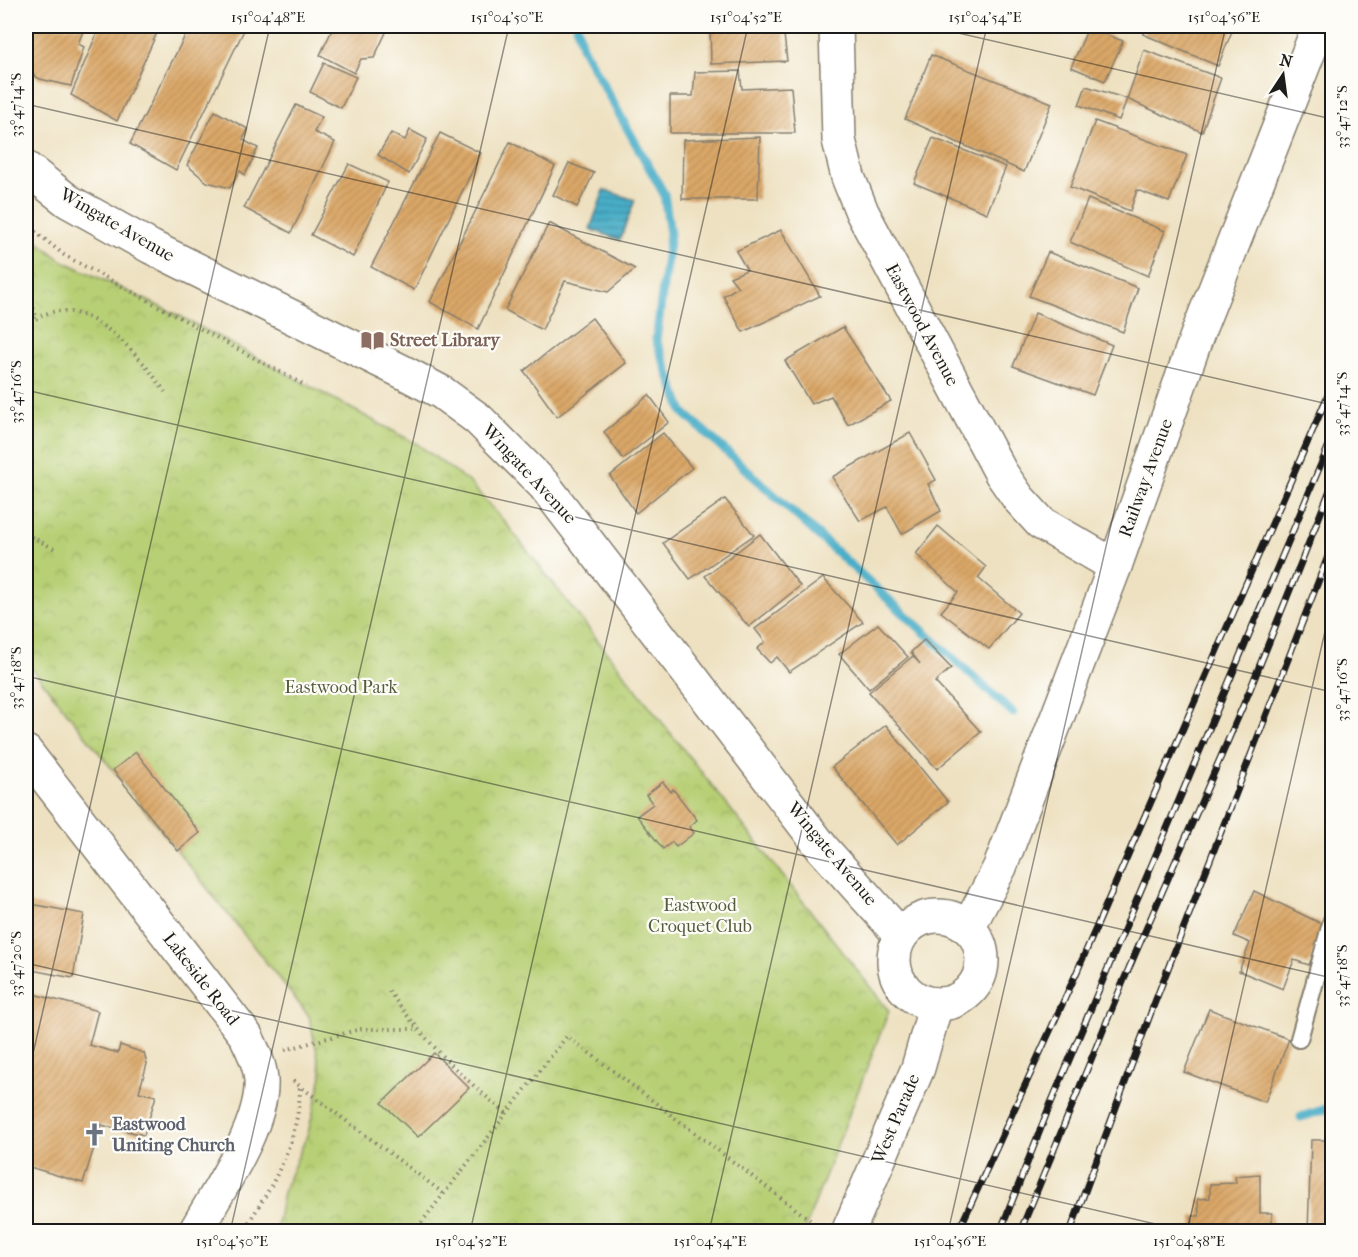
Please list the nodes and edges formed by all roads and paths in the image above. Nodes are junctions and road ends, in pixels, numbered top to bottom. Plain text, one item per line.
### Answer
1 (836, 26) edge
2 (1319, 26) edge
3 (26, 168) edge
4 (26, 224) edge
5 (26, 285) edge
6 (36, 316) junction
7 (26, 326) edge
8 (306, 386) dead end
9 (165, 392) dead end
10 (26, 534) edge
11 (55, 549) dead end
12 (1115, 566) junction
13 (26, 752) edge
14 (1332, 920) edge
15 (968, 928) junction
16 (901, 936) junction
17 (389, 991) dead end
18 (936, 1004) junction
19 (416, 1029) junction
20 (1299, 1039) dead end
21 (257, 1058) junction
22 (300, 1085) dead end
23 (331, 1108) dead end
24 (506, 1113) junction
25 (443, 1193) junction
26 (814, 1223) dead end
27 (195, 1232) edge
28 (242, 1232) edge
29 (414, 1232) edge
30 (848, 1232) edge

1 - 12 street, Eastwood Avenue
2 - 12 street, Railway Avenue
3 - 16 street, Wingate Avenue
4 - 8 path
5 - 6 path
6 - 7 path
6 - 9 path
10 - 11 path
12 - 15 street, Railway Avenue
13 - 21 street, Lakeside Road
14 - 20 lane
15 - 16 street
15 - 18 street
16 - 18 street
17 - 19 path
18 - 30 street, West Parade
19 - 21 path
19 - 24 path
21 - 27 street, Lakeside Road
22 - 28 path
23 - 25 path
24 - 25 path
24 - 26 path
25 - 29 path

